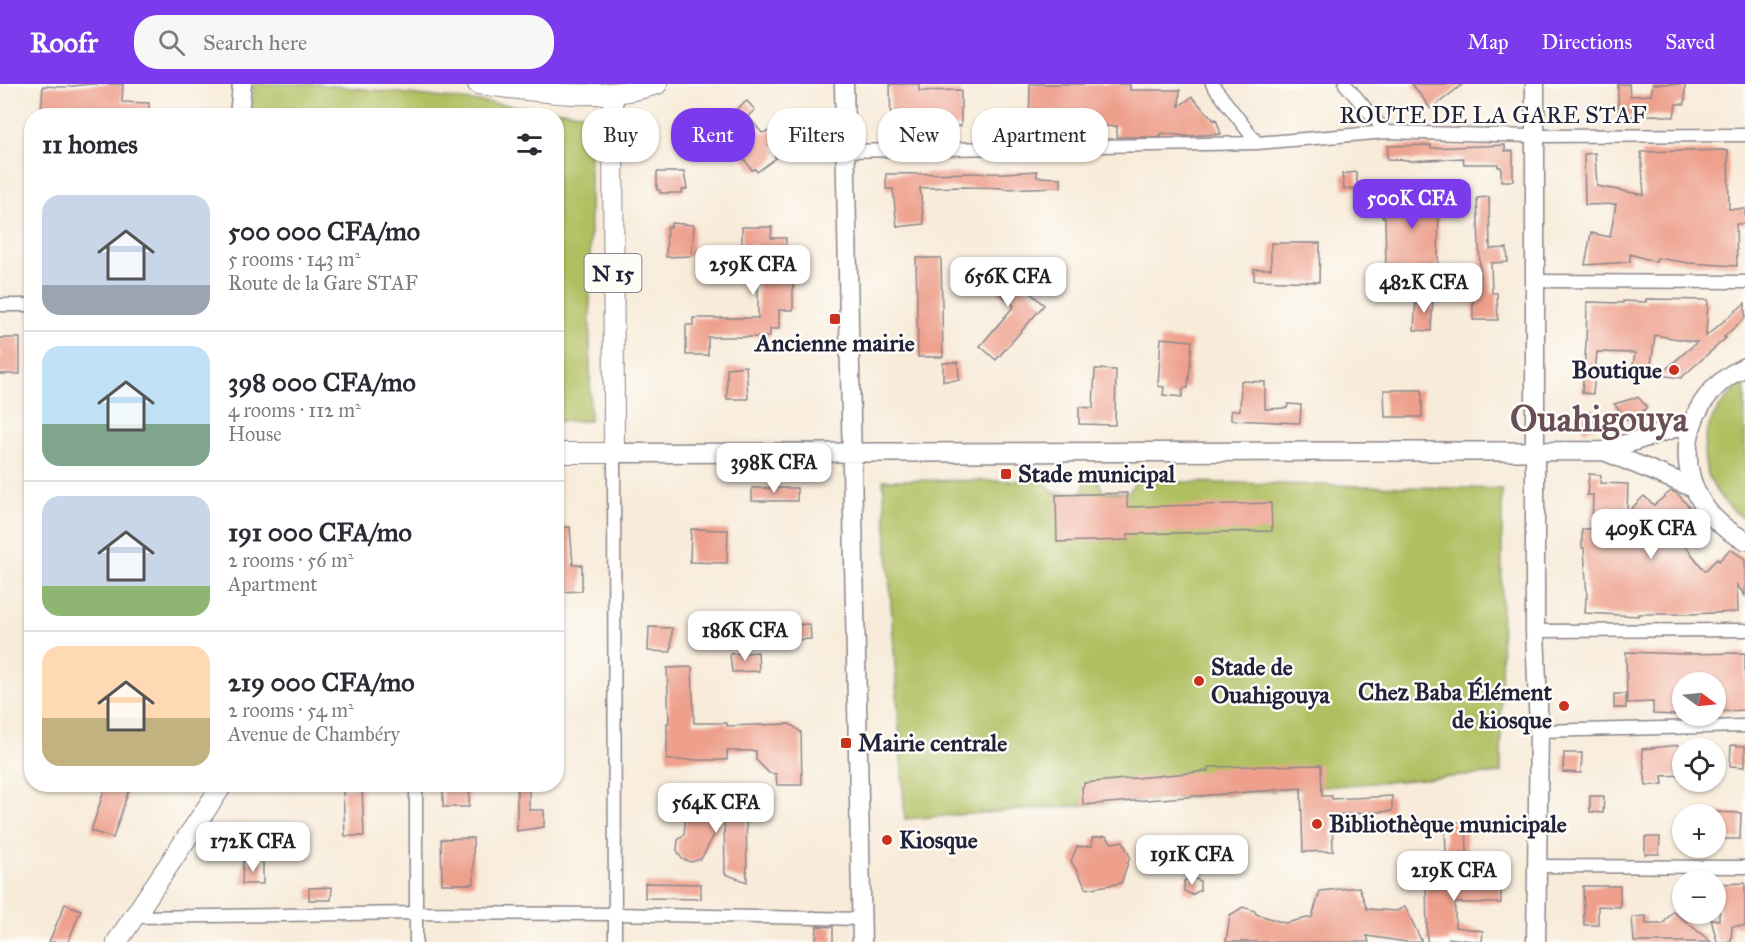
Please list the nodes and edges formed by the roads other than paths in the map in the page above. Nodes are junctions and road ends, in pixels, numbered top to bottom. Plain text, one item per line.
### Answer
1 (242, 84) edge
2 (478, 84) edge
3 (657, 84) edge
4 (844, 84) edge
5 (1212, 84) edge
6 (1345, 84) edge
7 (1535, 84) edge
8 (613, 89) edge
9 (240, 108) edge
10 (845, 108) edge
11 (1386, 132) junction
12 (1745, 135) edge
13 (1536, 136) junction
14 (1257, 144) junction
15 (866, 151) edge
16 (846, 162) edge
17 (1536, 281) junction
18 (1745, 282) edge
19 (0, 305) edge
20 (24, 305) edge
21 (1745, 367) edge
22 (1693, 422) junction
23 (1536, 451) junction
24 (1604, 451) junction
25 (564, 453) edge
26 (614, 453) junction
27 (852, 453) junction
28 (1694, 488) junction
29 (1745, 540) edge
30 (1745, 630) edge
31 (1535, 631) junction
32 (1745, 726) edge
33 (1539, 730) junction
34 (416, 792) edge
35 (211, 794) edge
36 (1536, 866) junction
37 (1745, 867) edge
38 (416, 913) junction
39 (615, 914) junction
40 (134, 917) junction
41 (862, 919) junction
42 (117, 942) edge
43 (416, 942) edge
44 (615, 942) edge
45 (862, 942) edge
46 (1536, 942) edge

1 - 9 street
2 - 8 main road
3 - 8 main road
4 - 10 street
5 - 14 street
6 - 11 street
7 - 13 street
8 - 26 main road, N 15
11 - 13 street, ROUTE DE LA GARE STAF
11 - 14 street, ROUTE DE LA GARE STAF
12 - 13 street, ROUTE DE LA GARE STAF
13 - 17 street
14 - 15 street, ROUTE DE LA GARE STAF
16 - 27 street
17 - 18 street
17 - 23 street
19 - 20 street
21 - 22 street
22 - 24 street
22 - 28 street
23 - 24 street
23 - 27 street
23 - 31 street
24 - 28 street
25 - 26 main road
26 - 27 street
26 - 39 street
27 - 41 street
28 - 29 street
30 - 31 street
31 - 33 street
32 - 33 street
33 - 36 street
34 - 38 street
35 - 40 main road
36 - 37 street
36 - 46 street
38 - 39 street
38 - 40 street
38 - 43 street
39 - 41 street
39 - 44 street
40 - 42 main road
41 - 45 street

